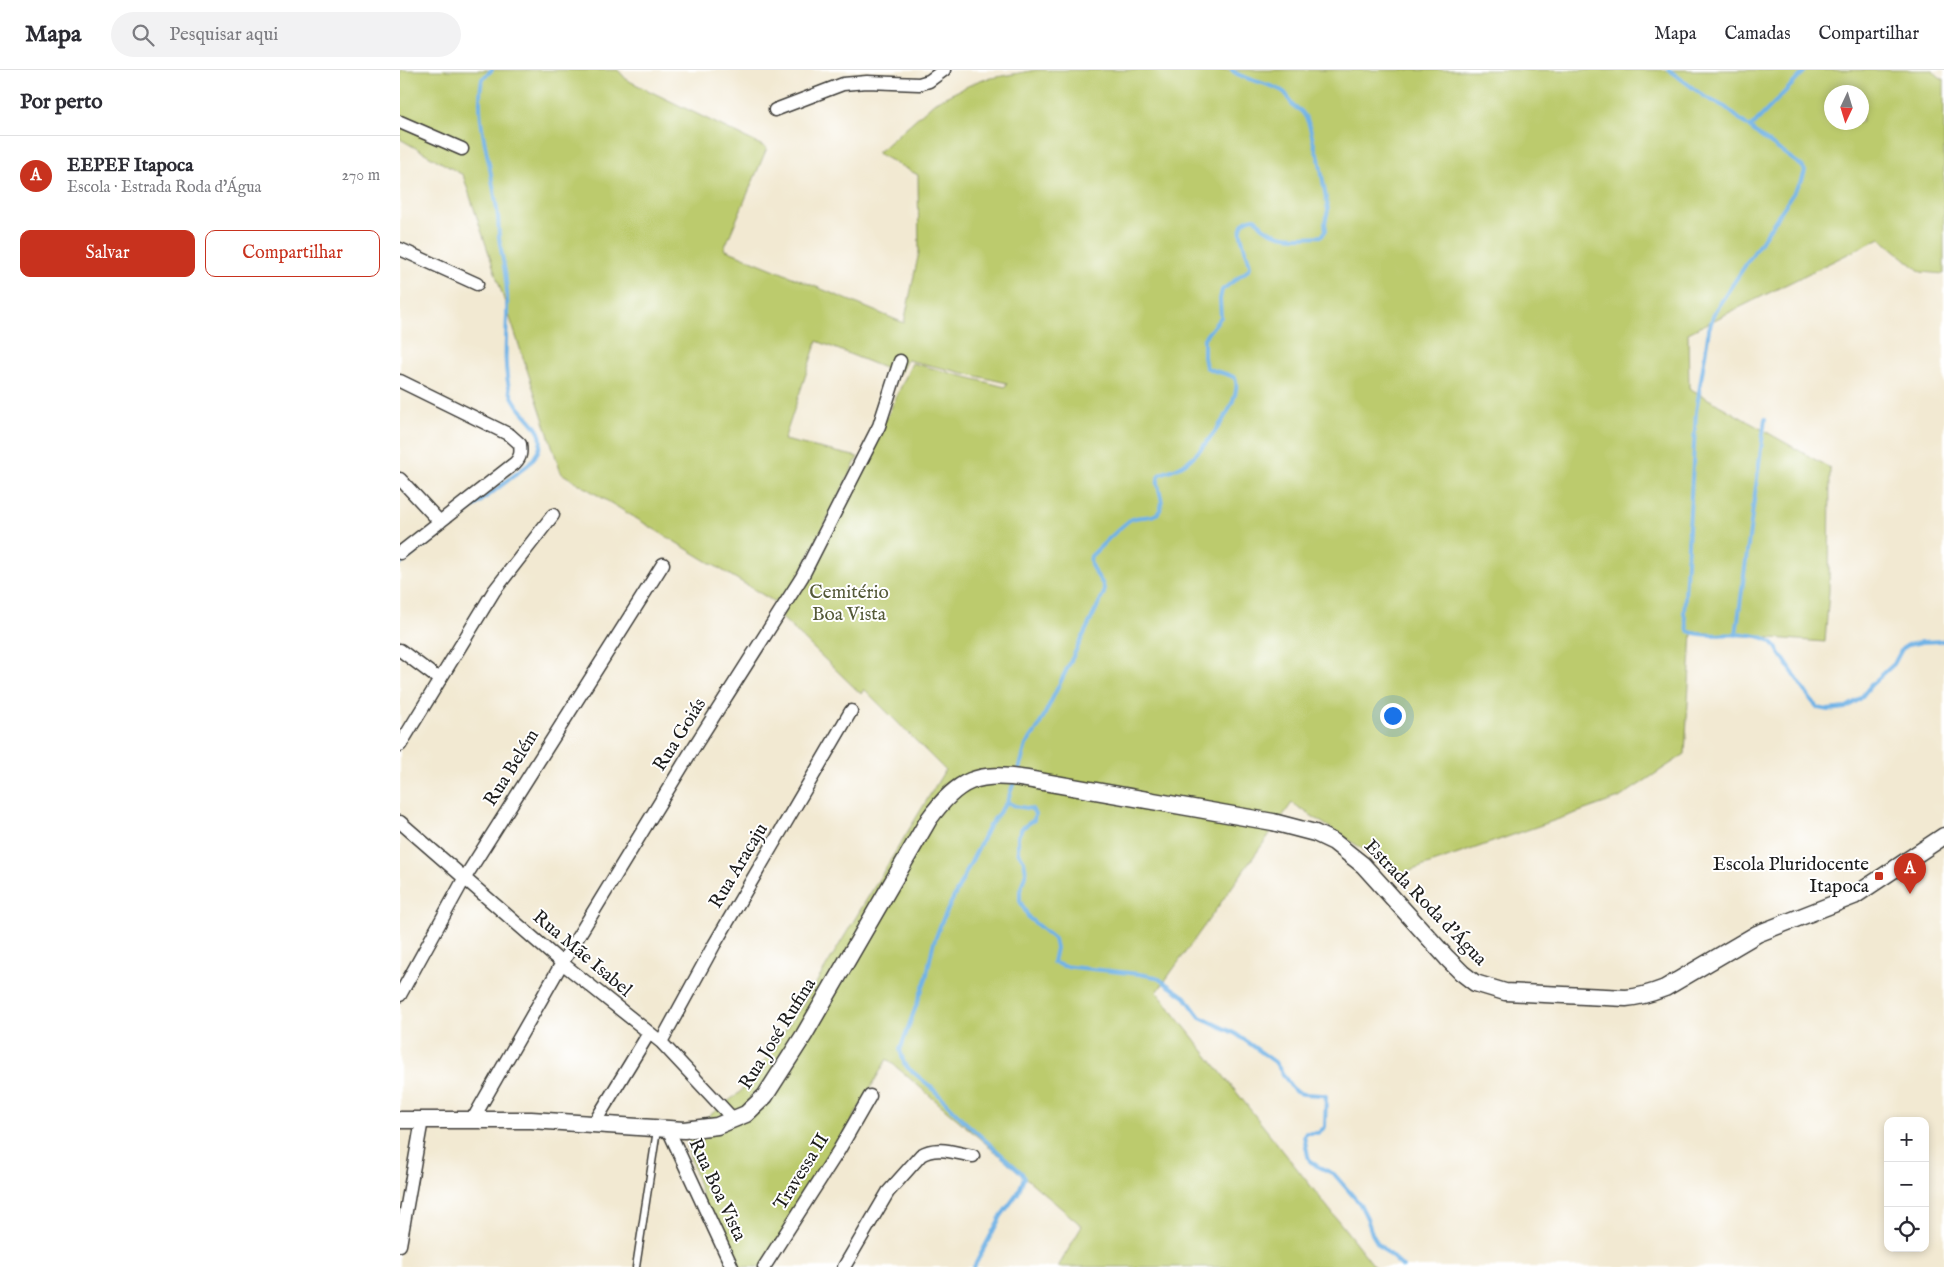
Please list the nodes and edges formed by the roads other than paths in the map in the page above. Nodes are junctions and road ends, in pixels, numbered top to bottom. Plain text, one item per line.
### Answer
1 (944, 70) edge
2 (775, 110) dead end
3 (400, 122) edge
4 (462, 150) dead end
5 (400, 249) edge
6 (477, 284) dead end
7 (900, 362) dead end
8 (400, 380) edge
9 (400, 479) edge
10 (553, 515) dead end
11 (440, 522) junction
12 (400, 553) edge
13 (663, 564) dead end
14 (400, 650) edge
15 (440, 680) junction
16 (851, 711) dead end
17 (400, 745) edge
18 (966, 782) joint
19 (400, 822) edge
20 (1944, 836) edge
21 (464, 879) junction
22 (562, 963) junction
23 (400, 995) edge
24 (649, 1033) junction
25 (661, 1042) junction
26 (870, 1096) dead end
27 (473, 1119) junction
28 (400, 1120) edge
29 (422, 1120) junction
30 (734, 1120) junction
31 (593, 1125) junction
32 (663, 1128) junction
33 (972, 1156) dead end
34 (400, 1245) edge
35 (636, 1267) edge
36 (732, 1267) edge
37 (764, 1267) edge
38 (844, 1267) edge

1 - 2 street
3 - 4 street
5 - 6 street
7 - 22 street, Rua Goiás
8 - 11 street
9 - 11 street
10 - 15 street
11 - 12 street
13 - 21 street, Rua Belém
14 - 15 street
15 - 17 street
16 - 25 street, Rua Aracaju
18 - 20 street, Estrada Roda d'Água
18 - 30 street, Rua José Rufina
19 - 21 street, Rua Mãe Isabel
21 - 22 street, Rua Mãe Isabel
21 - 23 street, Rua Belém
22 - 24 street, Rua Mãe Isabel
22 - 27 street, Rua Goiás
24 - 25 street, Rua Mãe Isabel
24 - 31 street
25 - 30 street, Rua Mãe Isabel
26 - 37 street, Travessa II
27 - 29 street, Rua José Rufina
27 - 31 street, Rua José Rufina
28 - 29 street, Rua José Rufina
29 - 34 street
30 - 32 street, Rua José Rufina
31 - 32 street, Rua José Rufina
32 - 35 lane
32 - 36 street, Rua Boa Vista
33 - 38 street

